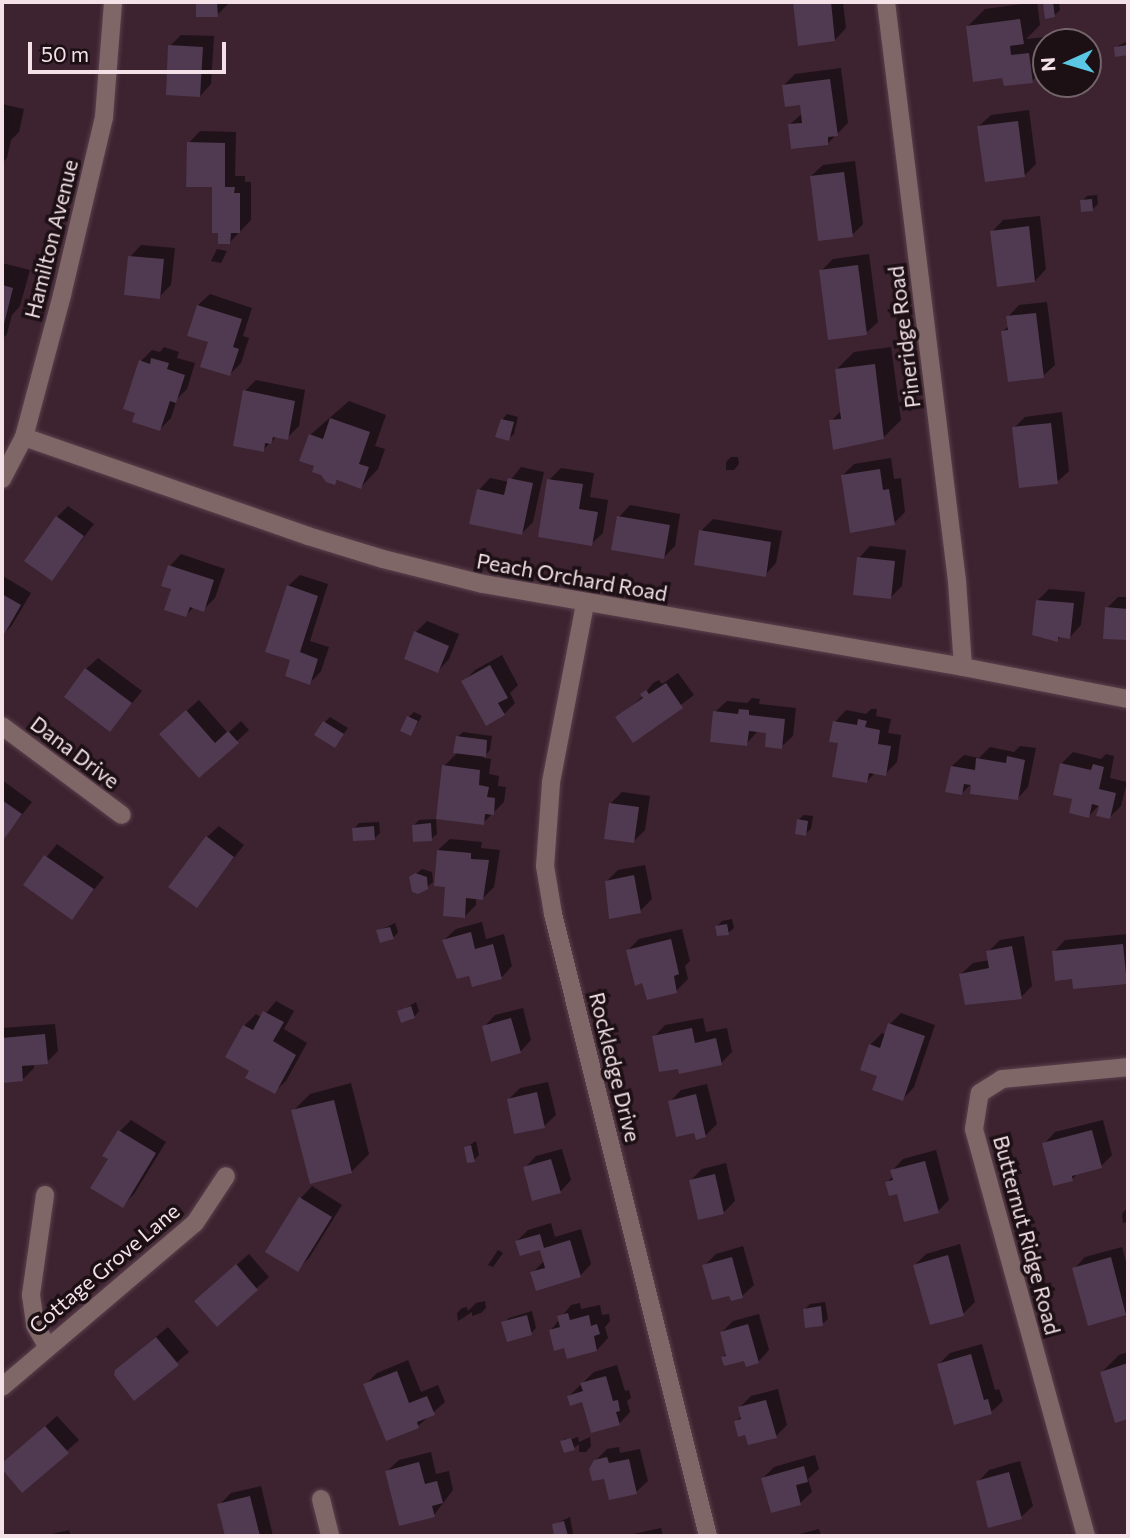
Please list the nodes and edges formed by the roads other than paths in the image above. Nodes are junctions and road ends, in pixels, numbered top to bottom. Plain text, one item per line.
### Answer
1 (113, 2) edge
2 (886, 2) edge
3 (24, 437) junction
4 (2, 479) edge
5 (585, 604) junction
6 (963, 667) junction
7 (1128, 699) edge
8 (2, 726) edge
9 (122, 815) dead end
10 (1128, 1067) edge
11 (226, 1176) dead end
12 (45, 1195) dead end
13 (47, 1346) junction
14 (2, 1387) edge
15 (321, 1500) dead end
16 (330, 1536) edge
17 (708, 1536) edge
18 (1086, 1536) edge

1 - 3 street, Hamilton Avenue
2 - 6 street, Pineridge Road
3 - 4 street, Hamilton Avenue
3 - 5 street, Peach Orchard Road
5 - 6 street, Peach Orchard Road
5 - 17 street, Rockledge Drive
6 - 7 street, Peach Orchard Road
8 - 9 street, Dana Drive
10 - 18 street, Butternut Ridge Road
11 - 13 street, Cottage Grove Lane
12 - 13 street
13 - 14 street, Cottage Grove Lane
15 - 16 street

